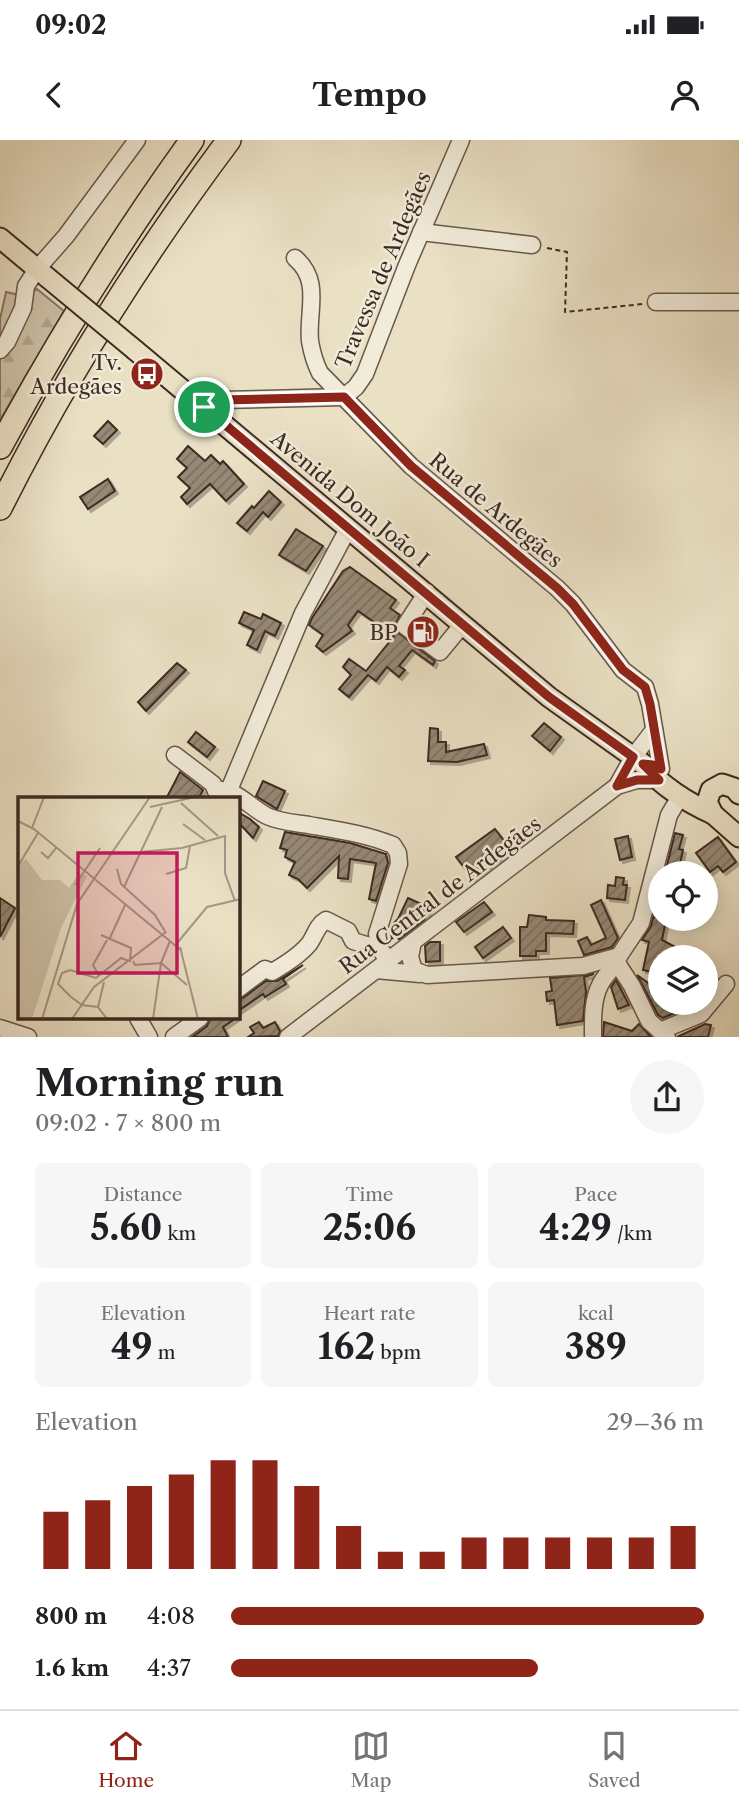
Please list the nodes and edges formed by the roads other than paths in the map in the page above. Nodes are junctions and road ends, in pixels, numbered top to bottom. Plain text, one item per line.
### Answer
1 (137, 140) edge
2 (192, 140) edge
3 (229, 140) edge
4 (461, 140) edge
5 (421, 232) junction
6 (0, 238) edge
7 (532, 245) road end
8 (295, 258) dead end
9 (42, 273) junction
10 (656, 302) road end
11 (739, 302) edge
12 (0, 351) edge
13 (344, 397) junction
14 (204, 407) junction
15 (0, 447) edge
16 (0, 508) edge
17 (348, 529) junction
18 (427, 592) junction
19 (463, 624) junction
20 (653, 730) junction
21 (175, 755) dead end
22 (649, 767) junction
23 (739, 775) edge
24 (617, 786) junction
25 (725, 788) edge
26 (219, 793) edge
27 (681, 796) junction
28 (240, 801) edge
29 (725, 819) edge
30 (739, 837) edge
31 (413, 942) junction
32 (382, 959) junction
33 (618, 960) junction
34 (417, 972) junction
35 (726, 984) dead end
36 (240, 988) edge
37 (139, 1020) edge
38 (197, 1020) edge
39 (0, 1028) edge
40 (664, 1034) edge
41 (28, 1037) edge
42 (149, 1037) edge
43 (174, 1037) edge
44 (288, 1037) edge
45 (593, 1037) edge

1 - 9 street
2 - 15 highway
3 - 16 highway
4 - 5 street, Travessa de Ardegães
5 - 7 street
5 - 13 street, Travessa de Ardegães
6 - 9 main road, Avenida Dom João I
8 - 13 street, Rua de Ardegães
9 - 12 street
9 - 14 main road, Avenida Dom João I, bridge
10 - 11 street
13 - 14 street, Travessa de Ardegães
13 - 20 street, Rua de Ardegães
14 - 17 main road, Avenida Dom João I
17 - 18 main road, Avenida Dom João I
17 - 26 street
18 - 19 main road, Avenida Dom João I
18 - 19 street
19 - 22 main road, Avenida Dom João I
20 - 22 street
20 - 22 street, Rua de Ardegães
21 - 26 street
22 - 24 street, Rua Central de Ardegães
22 - 24 street, Rua Central de Ardegães
22 - 25 main road, Avenida Dom João I
22 - 27 main road, Avenida Dom João I
23 - 25 street
24 - 31 street, Rua Central de Ardegães
25 - 29 main road
27 - 29 main road, Avenida Dom João I
27 - 33 street
28 - 32 street
29 - 30 main road, Avenida Dom João I
31 - 32 street, Rua Central de Ardegães
31 - 34 street
32 - 34 street
32 - 36 street
32 - 44 street, Rua Central de Ardegães
33 - 34 street
33 - 40 street
33 - 45 street
35 - 40 street
37 - 42 street
38 - 43 street
39 - 41 street

